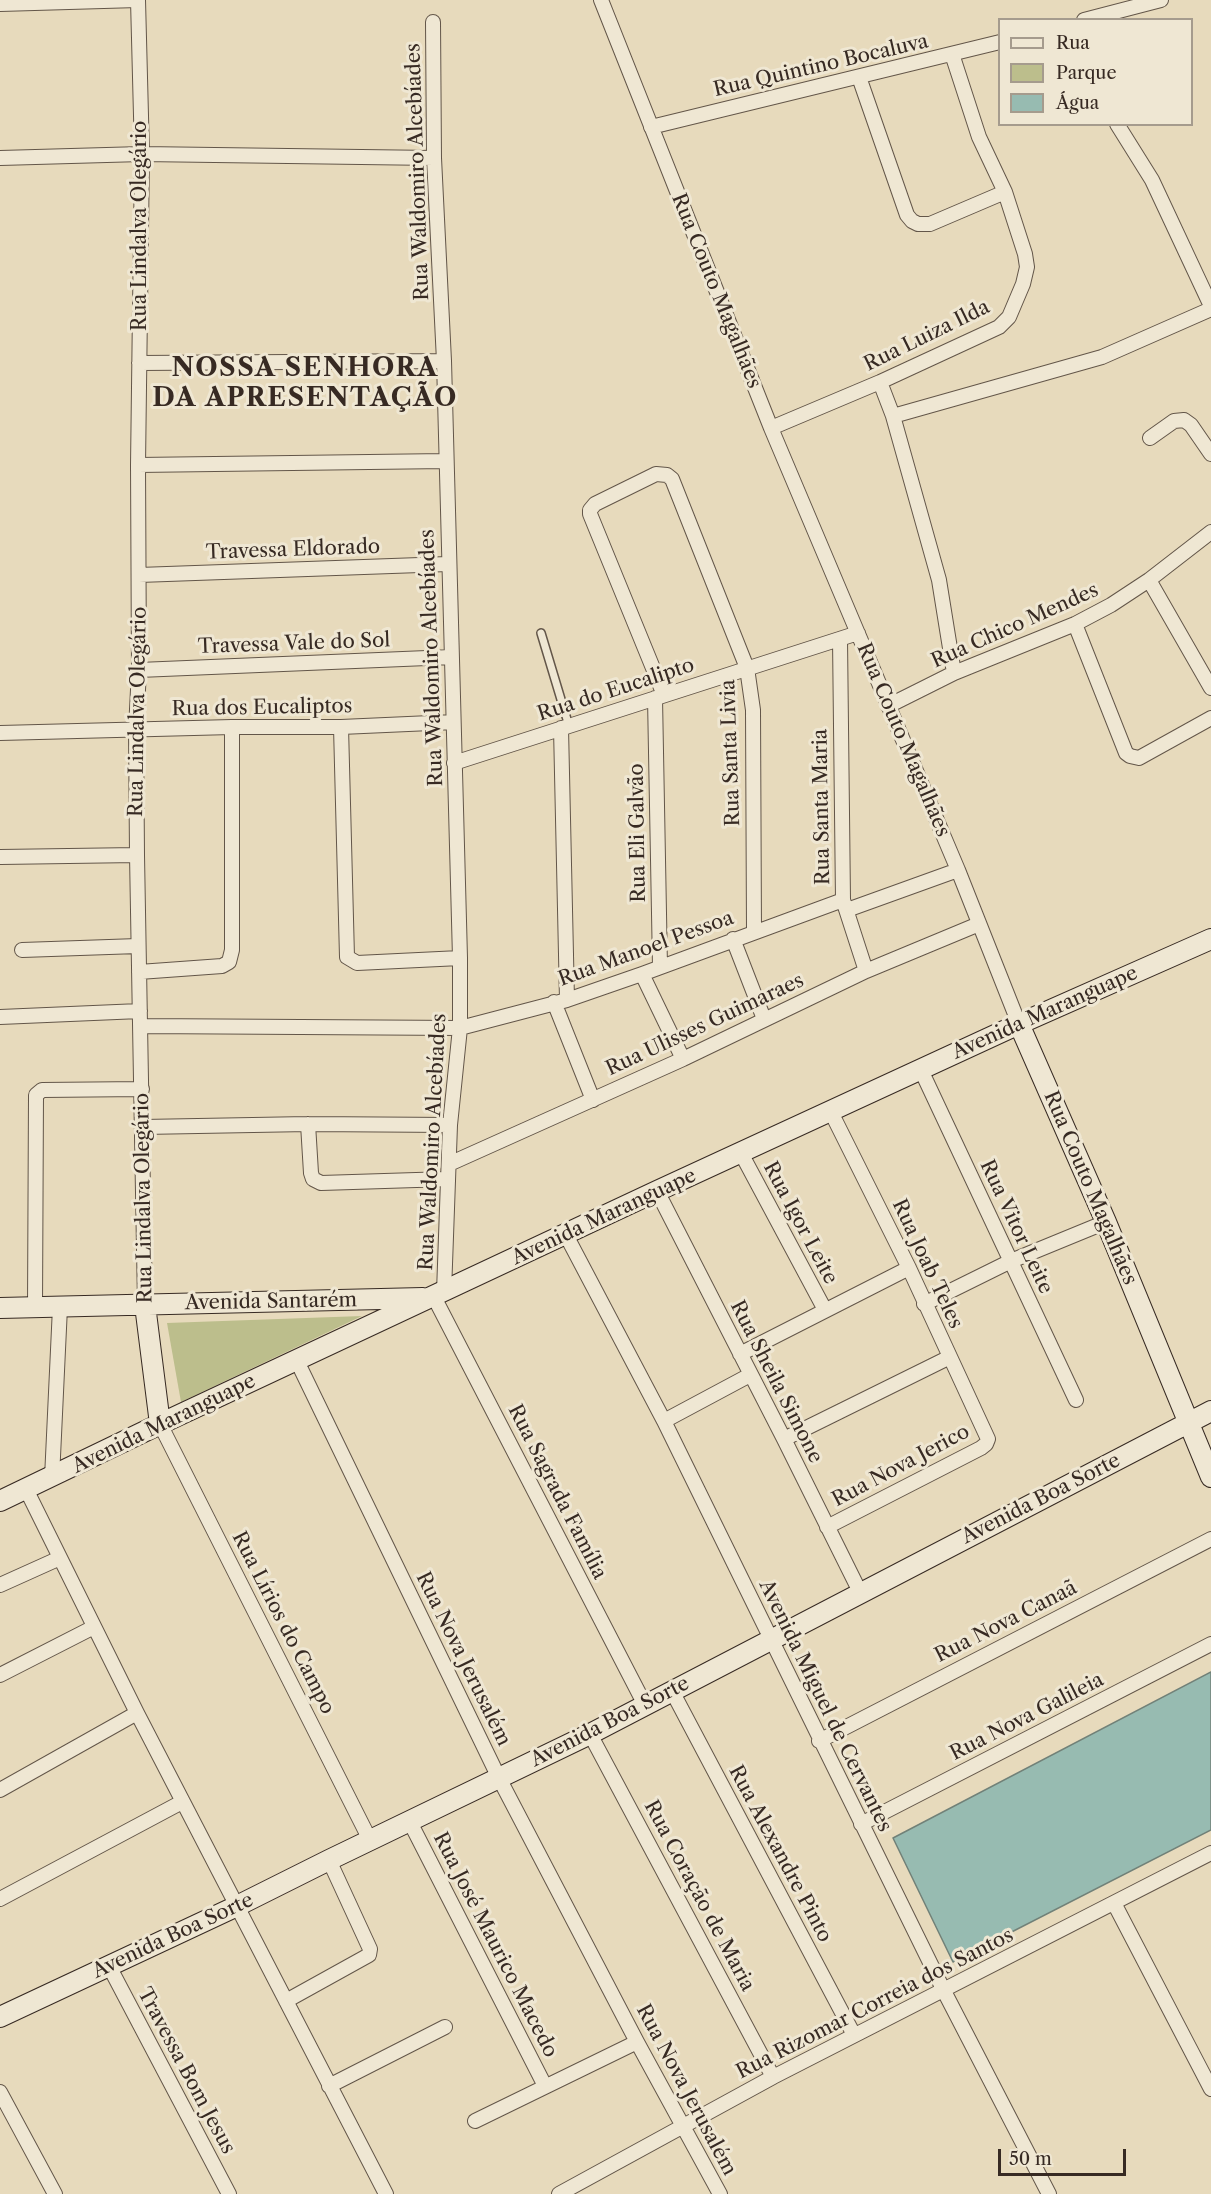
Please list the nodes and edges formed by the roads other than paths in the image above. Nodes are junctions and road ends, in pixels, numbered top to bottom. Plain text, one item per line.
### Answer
1 (138, 0) edge
2 (601, 0) edge
3 (1161, 0) edge
4 (0, 4) edge
5 (1092, 18) edge
6 (432, 22) dead end
7 (998, 42) edge
8 (952, 54) junction
9 (859, 77) junction
10 (1118, 126) edge
11 (651, 127) junction
12 (142, 154) junction
13 (0, 158) edge
14 (434, 158) junction
15 (1005, 192) junction
16 (1208, 287) edge
17 (1211, 308) edge
18 (444, 361) junction
19 (139, 363) junction
20 (880, 382) junction
21 (893, 416) junction
22 (771, 428) junction
23 (1150, 438) dead end
24 (1211, 454) edge
25 (446, 461) junction
26 (138, 465) junction
27 (672, 480) joint
28 (1210, 536) edge
29 (448, 564) junction
30 (139, 575) junction
31 (1149, 580) junction
32 (1075, 624) junction
33 (541, 633) dead end
34 (858, 633) junction
35 (840, 639) junction
36 (451, 657) junction
37 (747, 668) junction
38 (139, 670) junction
39 (954, 673) junction
40 (1211, 688) edge
41 (659, 697) junction
42 (888, 706) junction
43 (1211, 718) edge
44 (453, 722) junction
45 (232, 727) junction
46 (341, 727) junction
47 (565, 727) junction
48 (136, 729) junction
49 (0, 733) edge
50 (454, 763) junction
51 (137, 855) junction
52 (0, 857) edge
53 (957, 870) junction
54 (845, 905) junction
55 (979, 924) junction
56 (754, 932) junction
57 (733, 939) junction
58 (1211, 939) edge
59 (138, 946) junction
60 (22, 950) dead end
61 (460, 957) junction
62 (660, 967) junction
63 (866, 971) junction
64 (139, 972) junction
65 (642, 974) junction
66 (561, 1001) junction
67 (140, 1011) junction
68 (0, 1017) edge
69 (764, 1019) junction
70 (1019, 1024) junction
71 (141, 1026) junction
72 (460, 1028) junction
73 (683, 1059) junction
74 (921, 1070) junction
75 (142, 1089) junction
76 (593, 1100) junction
77 (831, 1112) junction
78 (308, 1124) junction
79 (450, 1125) junction
80 (143, 1127) junction
81 (741, 1154) junction
82 (449, 1164) junction
83 (448, 1179) junction
84 (657, 1191) junction
85 (1106, 1222) junction
86 (566, 1235) junction
87 (1011, 1261) junction
88 (909, 1268) junction
89 (439, 1295) junction
90 (924, 1304) junction
91 (145, 1305) junction
92 (60, 1307) junction
93 (0, 1308) edge
94 (35, 1308) junction
95 (825, 1310) junction
96 (740, 1354) junction
97 (950, 1357) junction
98 (297, 1361) junction
99 (750, 1375) junction
100 (1076, 1400) dead end
101 (1211, 1411) edge
102 (664, 1420) junction
103 (160, 1424) junction
104 (1188, 1424) junction
105 (987, 1434) joint
106 (784, 1438) junction
107 (1211, 1477) edge
108 (52, 1478) junction
109 (26, 1489) junction
110 (0, 1501) edge
111 (827, 1527) junction
112 (1211, 1539) edge
113 (60, 1558) junction
114 (0, 1585) edge
115 (860, 1592) junction
116 (94, 1627) junction
117 (770, 1639) junction
118 (1211, 1644) edge
119 (0, 1676) edge
120 (672, 1691) junction
121 (645, 1705) junction
122 (137, 1713) junction
123 (590, 1734) junction
124 (819, 1741) junction
125 (499, 1778) junction
126 (0, 1790) edge
127 (182, 1802) junction
128 (410, 1822) junction
129 (861, 1824) junction
130 (370, 1840) junction
131 (1211, 1852) edge
132 (329, 1860) junction
133 (0, 1899) edge
134 (1114, 1904) junction
135 (237, 1906) junction
136 (109, 1966) junction
137 (944, 1991) junction
138 (286, 2001) junction
139 (0, 2017) edge
140 (445, 2027) dead end
141 (854, 2035) junction
142 (637, 2042) junction
143 (773, 2077) junction
144 (329, 2086) junction
145 (545, 2086) junction
146 (1211, 2089) edge
147 (0, 2092) edge
148 (475, 2121) dead end
149 (684, 2127) junction
150 (576, 2190) edge
151 (55, 2194) edge
152 (229, 2194) edge
153 (386, 2194) edge
154 (559, 2194) edge
155 (720, 2194) edge
156 (1050, 2194) edge

1 - 4 street
1 - 12 street, Rua Lindalva Olegário
2 - 11 street, Rua Couto Magalhães
3 - 5 street
6 - 14 street, Rua Waldomiro Alcebíades
7 - 8 street, Rua Quintino Bocaluva
8 - 9 street, Rua Quintino Bocaluva
8 - 15 street, Rua Luiza Ilda
9 - 11 street, Rua Quintino Bocaluva
9 - 15 street
10 - 16 street
11 - 22 street, Rua Couto Magalhães
12 - 13 street
12 - 14 street
12 - 19 street, Rua Lindalva Olegário
14 - 18 street, Rua Waldomiro Alcebíades
15 - 20 street, Rua Luiza Ilda
16 - 17 street
17 - 21 street
18 - 19 street
18 - 25 street, Rua Waldomiro Alcebíades
19 - 26 street, Rua Lindalva Olegário
20 - 21 street
20 - 22 street, Rua Luiza Ilda
21 - 39 street
22 - 34 street, Rua Couto Magalhães
23 - 24 street
25 - 26 street
25 - 29 street, Rua Waldomiro Alcebíades
26 - 30 street, Rua Lindalva Olegário
27 - 37 street, Rua Santa Livia
27 - 41 street, Rua Eli Galvão
28 - 31 street, Rua Chico Mendes
29 - 30 street, Travessa Eldorado
29 - 36 street, Rua Waldomiro Alcebíades
30 - 38 street, Rua Lindalva Olegário
31 - 32 street, Rua Chico Mendes
31 - 40 street
32 - 39 street, Rua Chico Mendes
32 - 43 street
33 - 47 lane
34 - 35 street, Rua do Eucalipto
34 - 42 street, Rua Couto Magalhães
35 - 37 street, Rua do Eucalipto
35 - 54 street, Rua Santa Maria
36 - 38 street, Travessa Vale do Sol
36 - 44 street, Rua Waldomiro Alcebíades
37 - 41 street, Rua do Eucalipto
37 - 56 street, Rua Santa Livia
38 - 48 street, Rua Lindalva Olegário
39 - 42 street, Rua Chico Mendes
41 - 47 street, Rua do Eucalipto
41 - 62 street, Rua Eli Galvão
42 - 53 street, Rua Couto Magalhães
44 - 46 street, Rua dos Eucaliptos
44 - 50 street, Rua Waldomiro Alcebíades
45 - 46 street, Rua dos Eucaliptos
45 - 48 street, Rua dos Eucaliptos
45 - 64 street
46 - 61 street
47 - 50 street, Rua do Eucalipto
47 - 66 street
48 - 49 street, Rua dos Eucaliptos
48 - 51 street, Rua Lindalva Olegário
50 - 61 street, Rua Waldomiro Alcebíades
51 - 52 street
51 - 59 street, Rua Lindalva Olegário
53 - 54 street, Rua Manoel Pessoa
53 - 55 street, Rua Couto Magalhães
54 - 56 street, Rua Manoel Pessoa
54 - 63 street, Rua Santa Maria
55 - 63 street, Rua Ulisses Guimaraes
55 - 70 street, Rua Couto Magalhães
56 - 57 street, Rua Manoel Pessoa
57 - 62 street, Rua Manoel Pessoa
57 - 69 street
58 - 70 street, Avenida Maranguape
59 - 60 street
59 - 64 street, Rua Lindalva Olegário
61 - 72 street, Rua Waldomiro Alcebíades
62 - 65 street, Rua Manoel Pessoa
63 - 69 street, Rua Ulisses Guimaraes
64 - 67 street, Rua Lindalva Olegário
65 - 66 street, Rua Manoel Pessoa
65 - 73 street
66 - 72 street, Rua Manoel Pessoa
66 - 76 street
67 - 68 street
67 - 71 street, Rua Lindalva Olegário
69 - 73 street, Rua Ulisses Guimaraes
70 - 74 street, Avenida Maranguape
70 - 85 street, Rua Couto Magalhães
71 - 72 street, Rua Manoel Pessoa
71 - 75 street, Rua Lindalva Olegário
72 - 79 street, Rua Waldomiro Alcebíades
73 - 76 street, Rua Ulisses Guimaraes
74 - 77 street, Avenida Maranguape
74 - 87 street, Rua Vitor Leite
75 - 80 street, Rua Lindalva Olegário
75 - 94 street
76 - 82 street, Rua Ulisses Guimaraes
77 - 81 street, Avenida Maranguape
77 - 88 street, Rua Joab Teles
78 - 79 street
78 - 80 street
78 - 83 street
79 - 82 street, Rua Waldomiro Alcebíades
80 - 91 street, Rua Lindalva Olegário
81 - 84 street, Avenida Maranguape
81 - 95 street, Rua Igor Leite
82 - 83 street, Rua Waldomiro Alcebíades
83 - 89 street, Rua Waldomiro Alcebíades
84 - 86 street, Avenida Maranguape
84 - 96 street, Rua Sheila Simone
85 - 87 street
85 - 104 street, Rua Couto Magalhães
86 - 89 street, Avenida Maranguape
86 - 102 street, Avenida Miguel de Cervantes
87 - 90 street
87 - 100 street, Rua Vitor Leite
88 - 90 street, Rua Joab Teles
88 - 95 street
89 - 91 street, Avenida Santarém
89 - 98 street, Avenida Maranguape
89 - 121 street, Rua Sagrada Família
90 - 97 street, Rua Joab Teles
91 - 92 street, Avenida Santarém
91 - 103 street, Rua Lindalva Olegário
92 - 94 street, Avenida Santarém
92 - 108 street
93 - 94 street, Avenida Santarém
95 - 96 street
96 - 99 street, Rua Sheila Simone
97 - 105 street, Rua Joab Teles
97 - 106 street
98 - 103 street, Avenida Maranguape
98 - 125 street, Rua Nova Jerusalém
99 - 102 street
99 - 106 street, Rua Sheila Simone
101 - 104 street, Avenida Boa Sorte
102 - 117 street, Avenida Miguel de Cervantes
103 - 108 street, Avenida Maranguape
103 - 130 street, Rua Lírios do Campo
104 - 107 street, Rua Couto Magalhães
104 - 115 street, Avenida Boa Sorte
105 - 111 street, Rua Nova Jerico
106 - 111 street, Rua Sheila Simone
108 - 109 street, Avenida Maranguape
109 - 110 street, Avenida Maranguape
109 - 113 street
111 - 115 street, Rua Sheila Simone
112 - 124 street, Rua Nova Canaã
113 - 114 street
113 - 116 street
115 - 117 street, Avenida Boa Sorte
116 - 119 street
116 - 122 street
117 - 120 street, Avenida Boa Sorte
117 - 124 street, Avenida Miguel de Cervantes
118 - 129 street, Rua Nova Galileia
120 - 121 street, Avenida Boa Sorte
120 - 141 street, Rua Alexandre Pinto
121 - 123 street, Avenida Boa Sorte
122 - 126 street
122 - 127 street
123 - 125 street, Avenida Boa Sorte
123 - 143 street, Rua Coração de Maria
124 - 129 street, Avenida Miguel de Cervantes
125 - 128 street, Avenida Boa Sorte
125 - 142 street, Rua Nova Jerusalém
127 - 133 street
127 - 135 street
128 - 130 street, Avenida Boa Sorte
128 - 145 street, Rua José Maurico Macedo
129 - 137 street, Avenida Miguel de Cervantes
130 - 132 street, Avenida Boa Sorte
131 - 134 street, Rua Rizomar Correia dos Santos
132 - 135 street, Avenida Boa Sorte
132 - 138 street
134 - 137 street, Rua Rizomar Correia dos Santos
134 - 146 street
135 - 136 street, Avenida Boa Sorte
135 - 138 street
136 - 139 street, Avenida Boa Sorte
136 - 152 street, Travessa Bom Jesus
137 - 141 street, Rua Rizomar Correia dos Santos
137 - 156 street, Avenida Miguel de Cervantes
138 - 144 street
140 - 144 street
141 - 143 street, Rua Rizomar Correia dos Santos
142 - 145 street
142 - 149 street, Rua Nova Jerusalém
143 - 149 street, Rua Rizomar Correia dos Santos
144 - 153 street
145 - 148 street
147 - 151 street
149 - 150 street, Rua Rizomar Correia dos Santos
149 - 155 street, Rua Nova Jerusalém
150 - 154 street, Rua Rizomar Correia dos Santos

